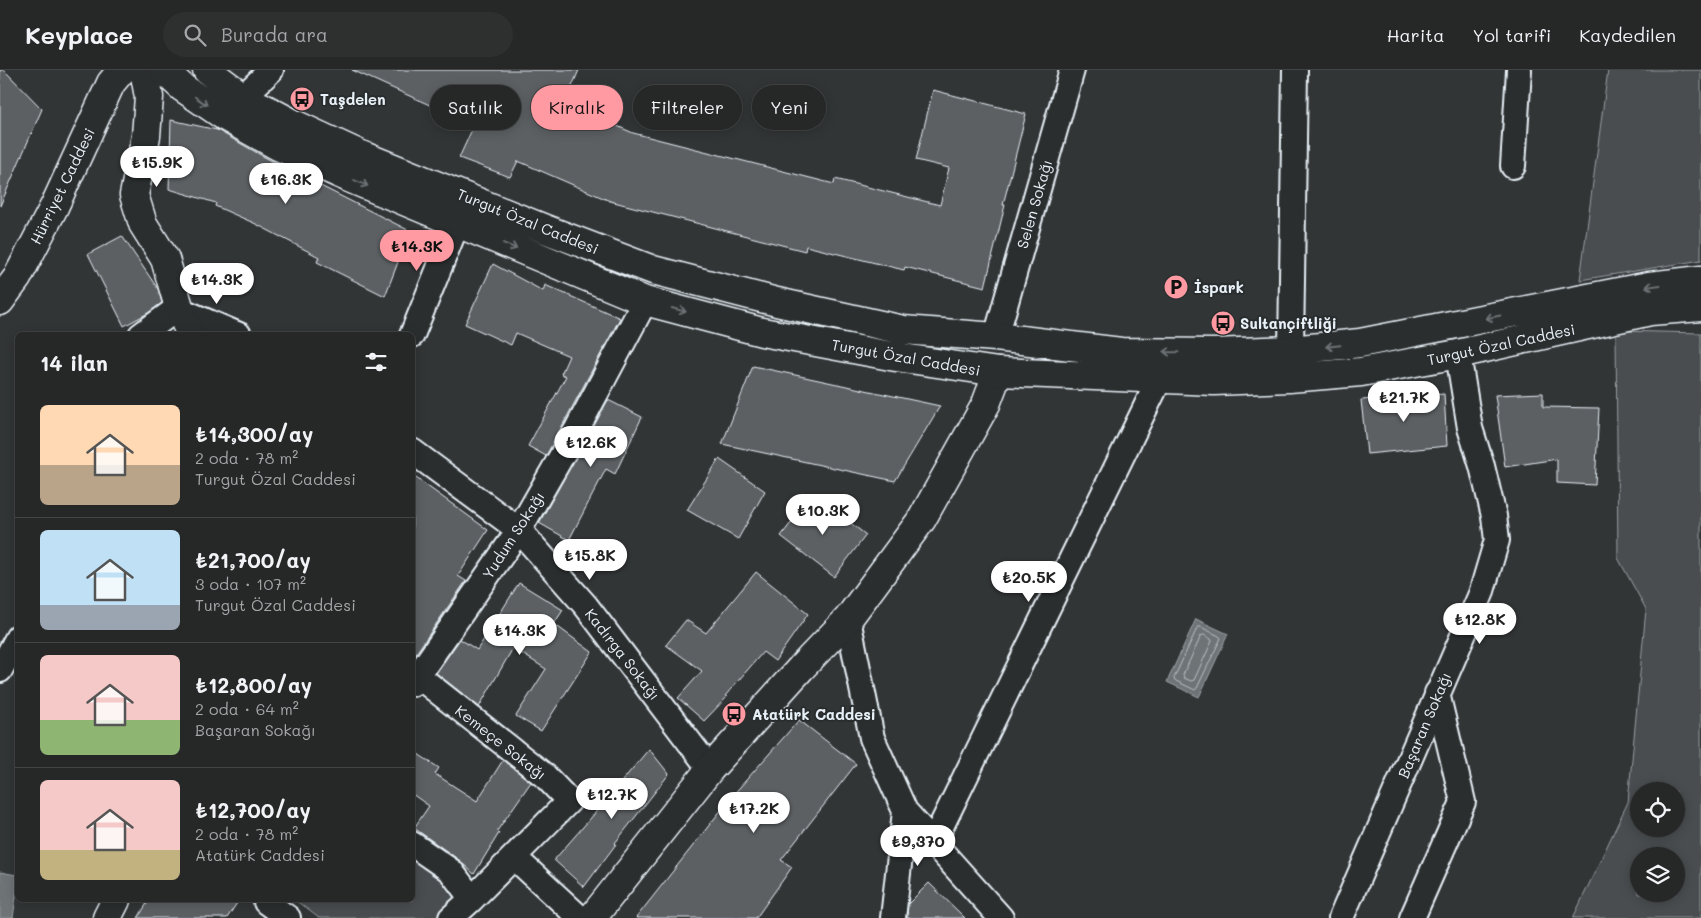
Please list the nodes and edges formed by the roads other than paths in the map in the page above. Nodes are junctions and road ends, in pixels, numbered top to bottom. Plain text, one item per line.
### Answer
1 (122, 70) edge
2 (144, 70) edge
3 (163, 70) edge
4 (207, 70) edge
5 (271, 70) edge
6 (1072, 70) edge
7 (1295, 70) edge
8 (1520, 70) edge
9 (243, 97) junction
10 (1512, 166) dead end
11 (467, 196) junction
12 (457, 224) junction
13 (1701, 280) edge
14 (0, 301) edge
15 (645, 301) junction
16 (1701, 307) edge
17 (179, 309) junction
18 (1452, 326) junction
19 (145, 332) edge
20 (190, 332) edge
21 (232, 332) edge
22 (413, 332) edge
23 (996, 337) junction
24 (1291, 350) junction
25 (1458, 354) junction
26 (998, 372) junction
27 (1159, 380) junction
28 (415, 454) edge
29 (520, 530) junction
30 (848, 619) junction
31 (15, 642) edge
32 (0, 670) edge
33 (415, 680) edge
34 (1437, 693) junction
35 (710, 769) junction
36 (905, 811) junction
37 (933, 843) junction
38 (415, 846) edge
39 (514, 857) junction
40 (472, 899) junction
41 (115, 902) edge
42 (268, 902) edge
43 (107, 918) edge
44 (288, 918) edge
45 (451, 918) edge
46 (580, 918) edge
47 (592, 918) edge
48 (893, 918) edge
49 (1001, 918) edge
50 (1340, 918) edge
51 (1412, 918) edge

1 - 14 main road, Hürriyet Caddesi
2 - 17 main road
3 -> 12 main road, Turgut Özal Caddesi
4 - 9 main road, Turgut Özal Caddesi
5 - 9 street
6 - 23 street, Selen Sokağı
7 - 24 street
8 - 10 street
9 - 11 main road, Turgut Özal Caddesi
11 - 12 main road
11 - 23 main road, Turgut Özal Caddesi
12 -> 15 main road, Turgut Özal Caddesi
12 - 22 street
13 -> 18 main road, Turgut Özal Caddesi
15 -> 26 main road, Turgut Özal Caddesi
15 - 29 street, Yudum Sokağı
16 - 25 main road, Turgut Özal Caddesi
17 - 19 street
17 - 20 main road
17 - 21 street
18 -> 24 main road, Turgut Özal Caddesi
18 - 25 main road
24 -> 23 main road, Turgut Özal Caddesi
23 - 26 main road
25 - 27 main road, Turgut Özal Caddesi
25 - 34 street, Başaran Sokağı
26 - 27 main road, Turgut Özal Caddesi
26 - 30 main road
27 - 37 street
28 - 29 street, Kadırga Sokağı
29 - 33 street, Yudum Sokağı
29 - 35 street, Kadırga Sokağı
30 - 35 main road
30 - 36 street
31 - 32 street
33 - 39 street, Kemeçe Sokağı
34 - 50 street, Başaran Sokağı
34 - 51 street
35 - 47 main road
36 - 37 street
36 - 48 street
37 - 49 street
38 - 40 street
39 - 40 street, Kemeçe Sokağı
39 - 46 street
40 - 45 street, Kemeçe Sokağı
41 - 43 main road
42 - 44 street

